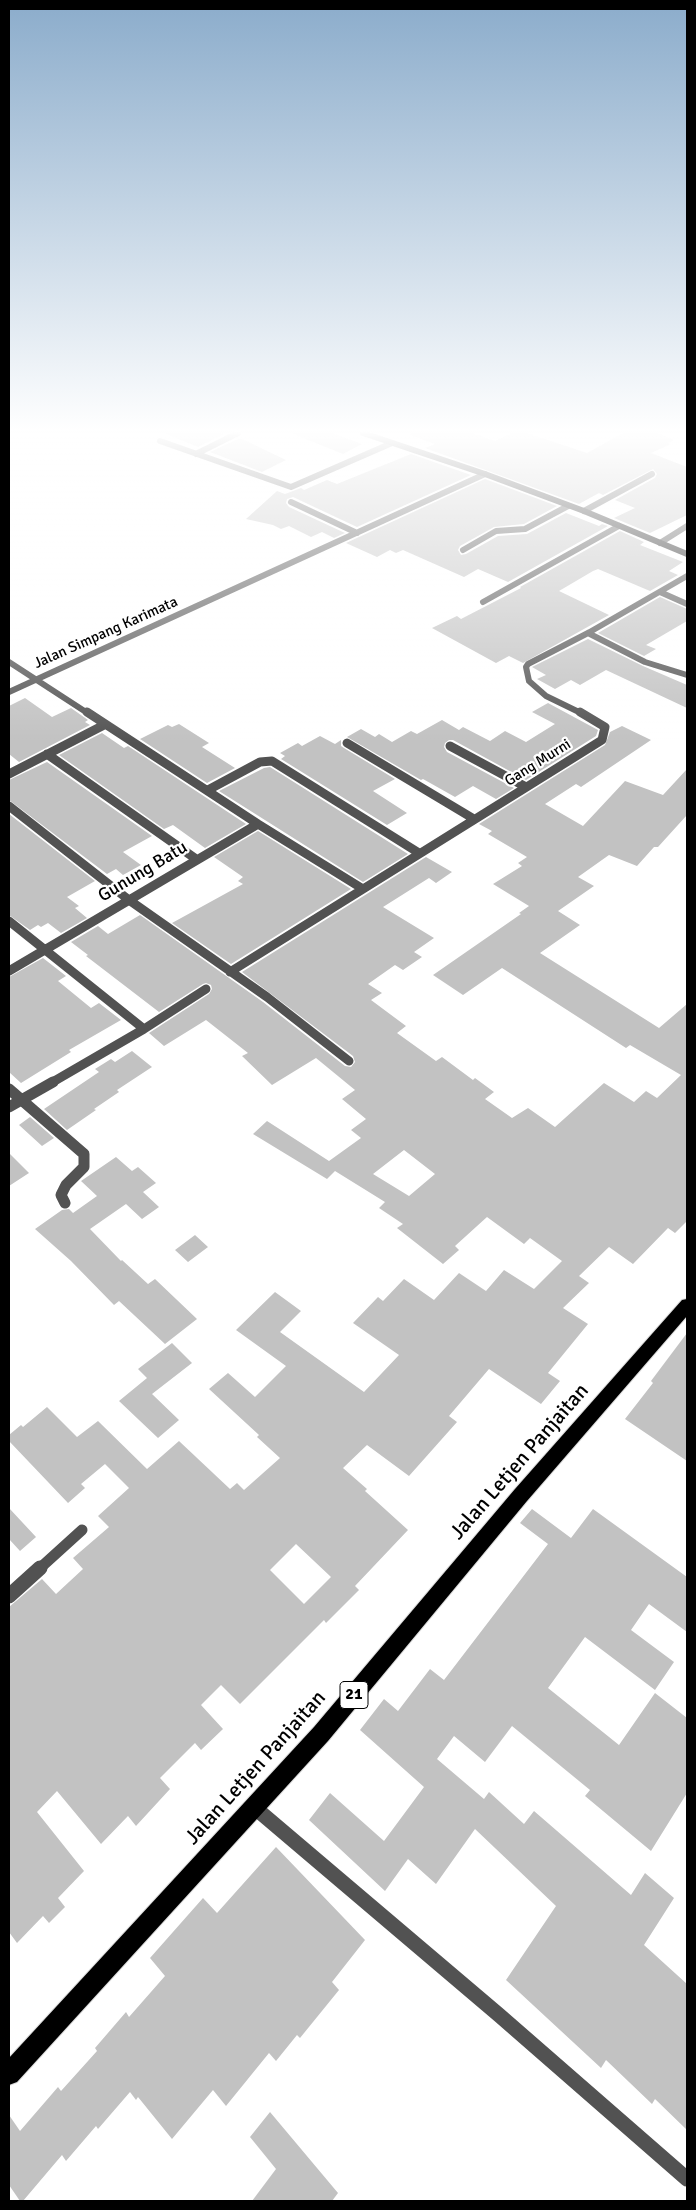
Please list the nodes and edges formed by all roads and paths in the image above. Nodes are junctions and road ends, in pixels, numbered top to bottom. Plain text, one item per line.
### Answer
1 (351, 536) edge
2 (487, 536) edge
3 (602, 536) edge
4 (645, 536) edge
5 (670, 536) edge
6 (660, 542) junction
7 (463, 550) dead end
8 (687, 554) edge
9 (687, 576) edge
10 (660, 592) junction
11 (482, 602) dead end
12 (687, 604) edge
13 (588, 633) junction
14 (9, 662) edge
15 (687, 675) edge
16 (35, 679) junction
17 (10, 691) edge
18 (104, 725) junction
19 (347, 743) dead end
20 (450, 746) dead end
21 (47, 754) junction
22 (9, 774) edge
23 (526, 786) junction
24 (208, 790) junction
25 (9, 806) edge
26 (474, 819) junction
27 (258, 824) junction
28 (419, 853) junction
29 (196, 859) junction
30 (363, 889) junction
31 (129, 900) junction
32 (9, 921) edge
33 (45, 950) junction
34 (9, 971) edge
35 (230, 972) junction
36 (206, 989) dead end
37 (144, 1029) junction
38 (349, 1061) dead end
39 (9, 1089) edge
40 (21, 1100) junction
41 (9, 1107) edge
42 (65, 1203) dead end
43 (687, 1305) edge
44 (82, 1530) dead end
45 (9, 1596) edge
46 (254, 1807) junction
47 (9, 2074) edge
48 (687, 2179) edge

1 - 16 street, Jalan Simpang Karimata
2 - 7 street
3 - 11 street
4 - 6 main road
5 - 6 street
6 - 8 main road
9 - 10 street, Gang Murni
10 - 12 street
10 - 13 street, Gang Murni
13 - 15 street
13 - 23 street, Gang Murni
14 - 16 street
16 - 17 street, Jalan Simpang Karimata
16 - 18 street
18 - 21 street
18 - 24 street
19 - 26 street
20 - 23 street
21 - 22 street
21 - 29 street
23 - 26 street, Gang Murni
24 - 27 street
24 - 28 street
25 - 31 street
26 - 28 street, Gang Murni
27 - 29 street, Gunung Batu
27 - 30 street
28 - 30 street, Gang Murni
29 - 31 street, Gunung Batu
30 - 35 street, Gang Murni
31 - 33 street, Gunung Batu
31 - 35 street
32 - 33 street
33 - 34 street, Gunung Batu
33 - 37 street
35 - 38 street
36 - 37 street
37 - 40 street
39 - 40 street
40 - 41 street
40 - 42 street
43 - 46 highway, Jalan Letjen Panjaitan / 21
44 - 45 street
46 - 47 highway, Jalan Letjen Panjaitan / 21
46 - 48 street

